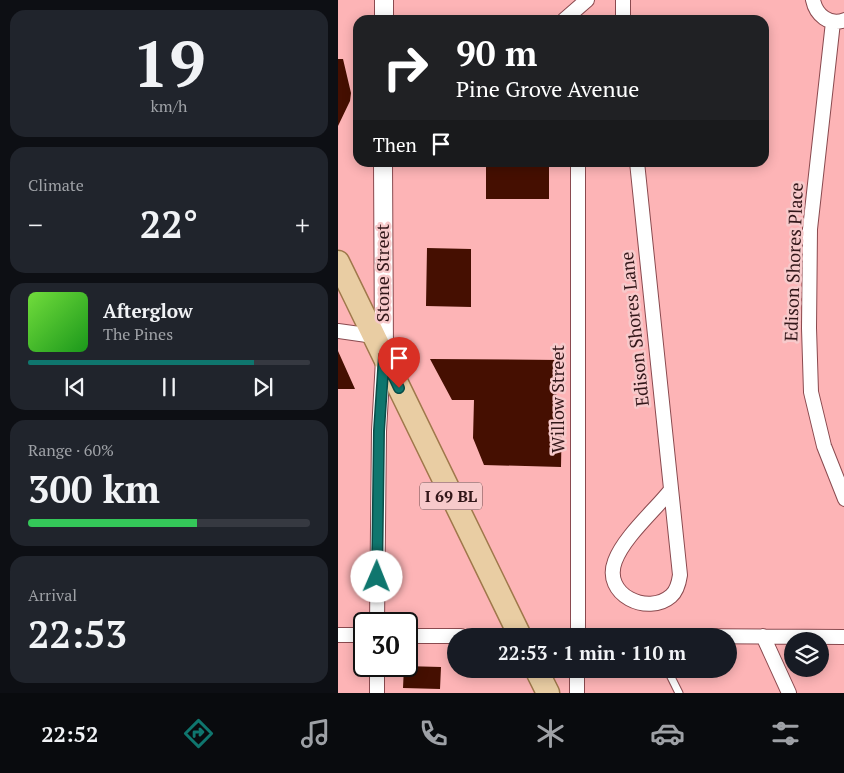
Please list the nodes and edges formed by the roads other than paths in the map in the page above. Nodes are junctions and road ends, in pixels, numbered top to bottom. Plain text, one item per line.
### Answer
1 (384, 0) edge
2 (587, 0) edge
3 (623, 0) edge
4 (813, 0) edge
5 (384, 15) edge
6 (570, 15) edge
7 (623, 15) edge
8 (839, 21) edge
9 (383, 167) edge
10 (578, 167) edge
11 (638, 167) edge
12 (338, 262) edge
13 (338, 331) edge
14 (379, 346) junction
15 (670, 491) junction
16 (844, 499) edge
17 (377, 612) edge
18 (515, 628) edge
19 (574, 628) edge
20 (338, 635) edge
21 (353, 635) edge
22 (418, 636) edge
23 (447, 636) edge
24 (737, 636) edge
25 (763, 636) junction
26 (844, 637) edge
27 (377, 677) edge
28 (540, 678) edge
29 (576, 678) edge
30 (672, 678) edge
31 (377, 693) edge
32 (548, 693) edge
33 (577, 693) edge
34 (679, 693) edge
35 (789, 693) edge

1 - 5 street
2 - 6 street
3 - 7 street
4 - 8 street
8 - 16 street, Edison Shores Place
9 - 14 street, Stone Street
10 - 19 street, Willow Street
11 - 15 street, Edison Shores Lane
12 - 14 main road, I 69 BL
13 - 14 street
14 - 17 street, Stone Street
14 - 18 main road, I 69 BL
15 - 15 street, Edison Shores Lane
20 - 21 street
22 - 23 street
24 - 25 street
25 - 26 street
25 - 35 street
27 - 31 street
28 - 32 main road
29 - 33 street
30 - 34 lane

